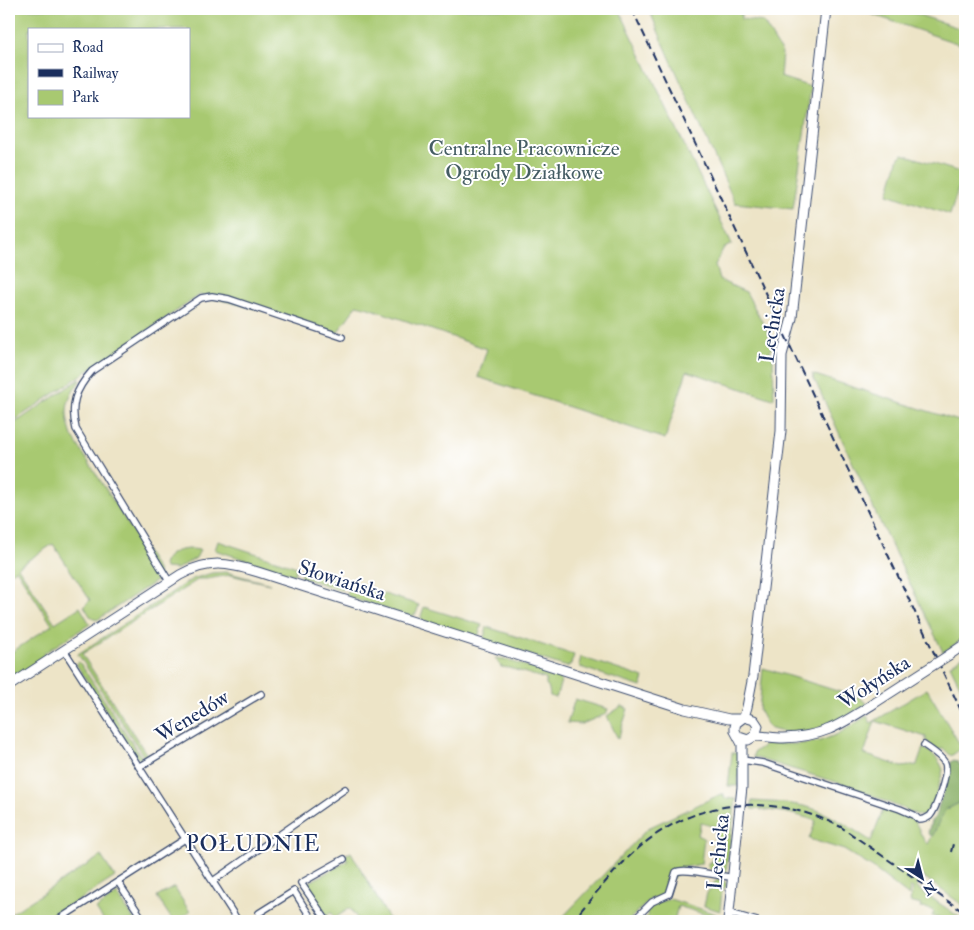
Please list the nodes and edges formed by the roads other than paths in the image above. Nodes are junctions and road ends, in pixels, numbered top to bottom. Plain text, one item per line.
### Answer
1 (826, 9) edge
2 (342, 337) dead end
3 (170, 581) junction
4 (965, 644) edge
5 (64, 650) junction
6 (753, 676) junction
7 (9, 686) edge
8 (261, 694) dead end
9 (688, 710) junction
10 (742, 718) junction
11 (756, 723) junction
12 (737, 734) junction
13 (797, 737) junction
14 (753, 738) junction
15 (924, 745) dead end
16 (744, 760) junction
17 (139, 767) junction
18 (345, 789) dead end
19 (185, 839) junction
20 (344, 860) dead end
21 (732, 877) junction
22 (212, 881) junction
23 (118, 882) junction
24 (259, 913) dead end
25 (728, 917) edge
26 (56, 921) edge
27 (144, 921) edge
28 (238, 921) edge
29 (313, 921) edge
30 (327, 921) edge
31 (633, 921) edge
32 (757, 921) edge

1 - 6 main road, Lechicka
2 - 3 street
3 - 5 main road, Słowiańska
3 - 9 main road, Słowiańska
4 - 13 main road, Wołyńska, bridge
5 - 7 main road, Słowiańska
5 - 17 street, Wenedów
6 - 10 main road, Lechicka
6 - 11 main road, Lechicka
8 - 17 street, Wenedów
9 - 10 main road, Słowiańska
9 - 12 main road, Słowiańska
10 - 11 main road
10 - 12 main road
11 - 13 main road, Wołyńska
11 - 14 main road
12 - 14 main road
12 - 16 main road, Lechicka
13 - 14 main road, Wołyńska
14 - 16 main road, Lechicka
15 - 16 street
16 - 21 main road, Lechicka
17 - 19 street, Wenedów
18 - 22 street
19 - 22 street, Wenedów
19 - 23 street
20 - 30 street
21 - 25 main road, Lechicka
21 - 31 street
22 - 28 street, Wenedów
23 - 26 street
23 - 27 street
24 - 29 street
25 - 32 street

